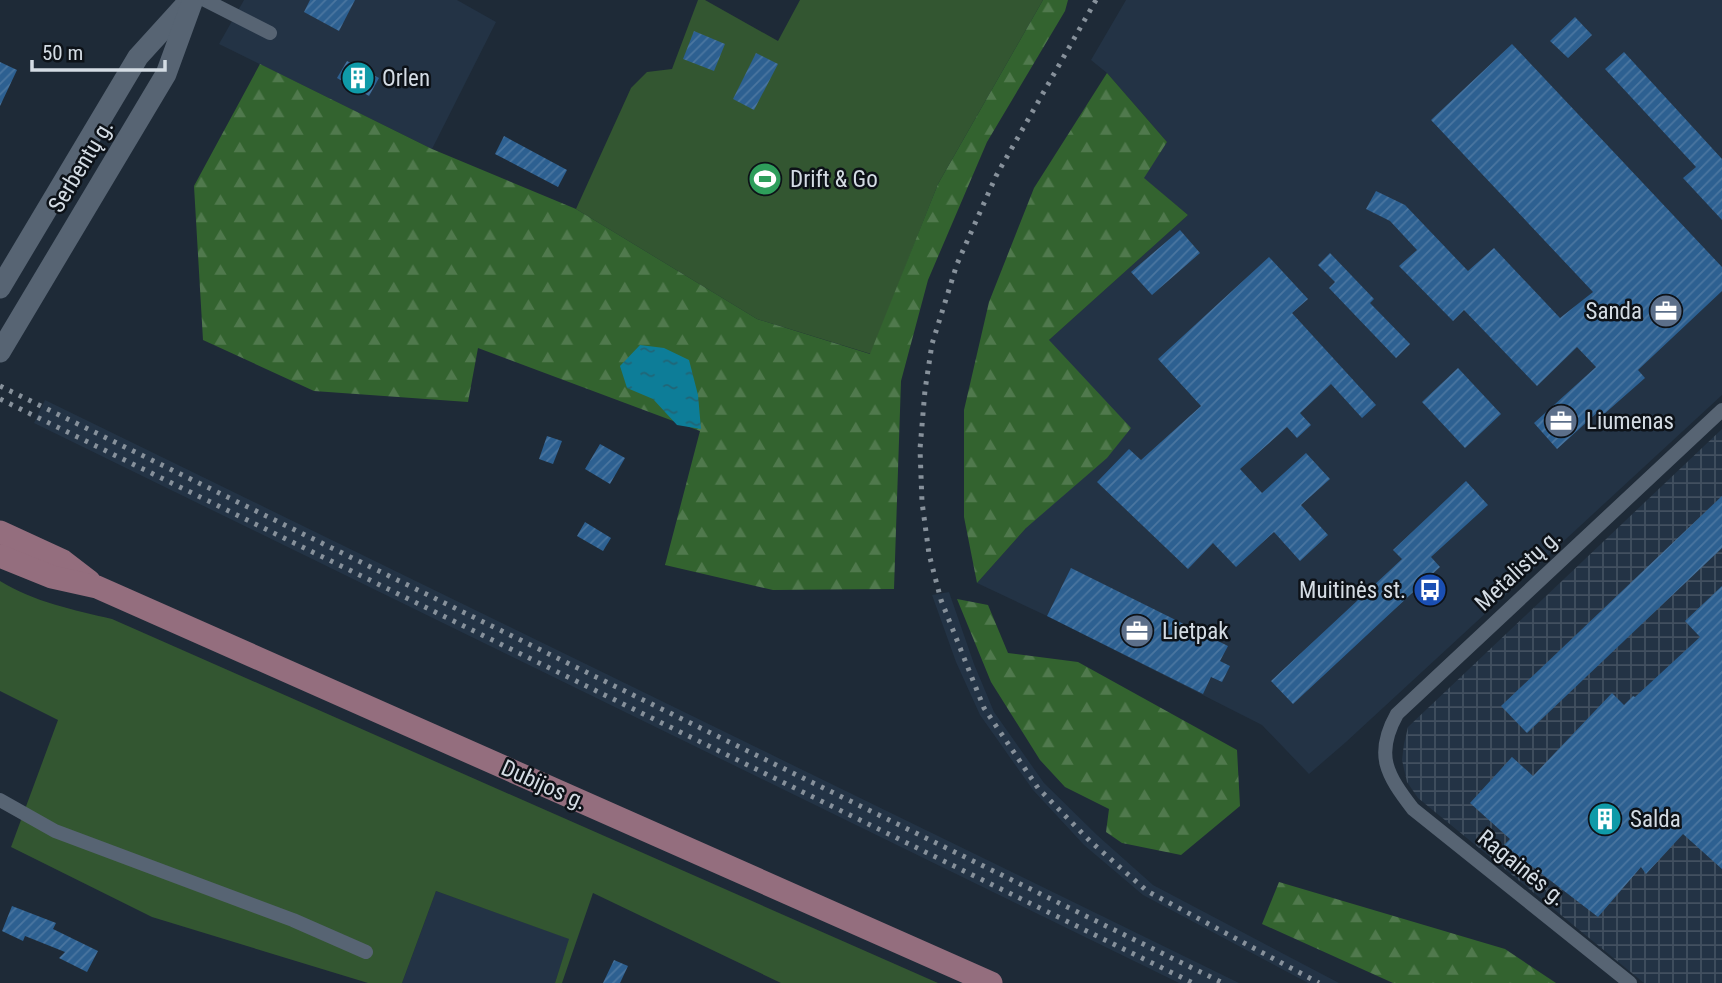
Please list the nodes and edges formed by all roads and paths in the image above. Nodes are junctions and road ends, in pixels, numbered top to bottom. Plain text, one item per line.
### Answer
1 (191, 0) edge
2 (205, 0) edge
3 (270, 33) dead end
4 (0, 288) edge
5 (0, 352) edge
6 (1722, 410) edge
7 (0, 531) edge
8 (0, 556) edge
9 (97, 587) junction
10 (1392, 782) joint
11 (0, 800) edge
12 (366, 952) dead end
13 (990, 983) edge
14 (1630, 983) edge

1 - 4 main road, Serbentų g.
1 - 5 main road, Serbentų g.
2 - 3 street
6 - 10 street, Metalistų g.
7 - 9 main road, Dubijos g.
8 - 9 main road, Dubijos g.
9 - 13 main road, Dubijos g.
10 - 14 street, Ragainės g.
11 - 12 street

